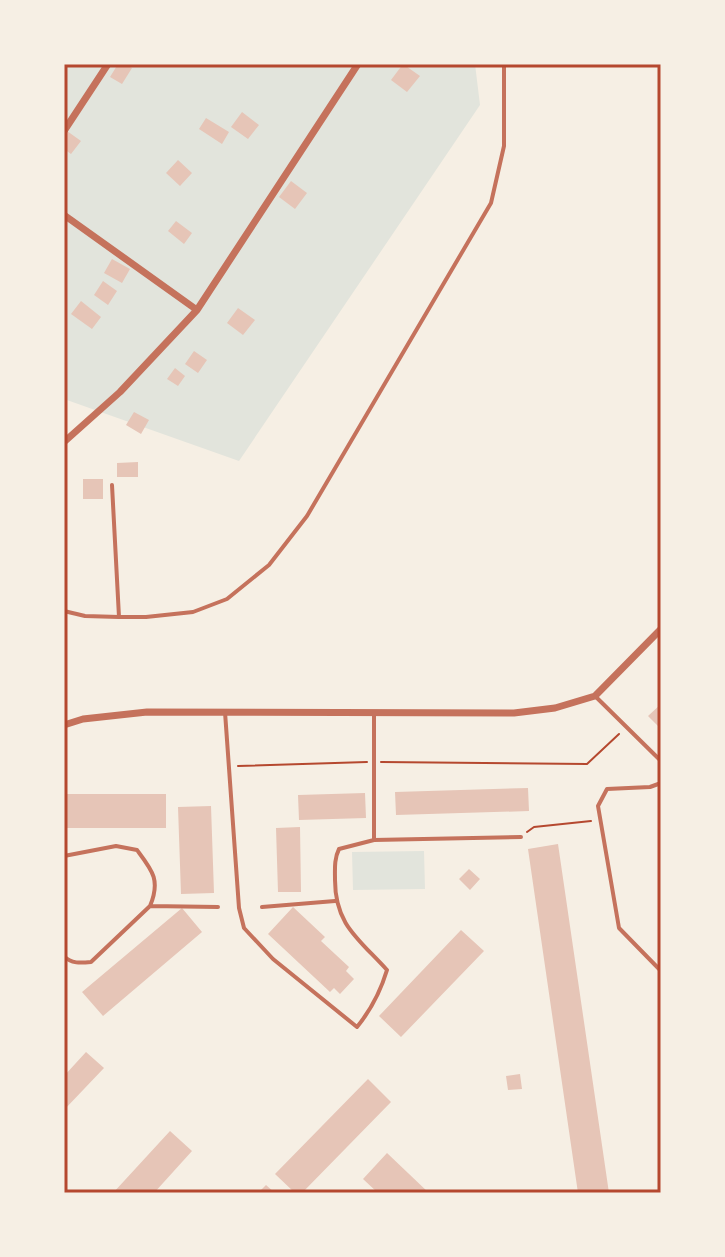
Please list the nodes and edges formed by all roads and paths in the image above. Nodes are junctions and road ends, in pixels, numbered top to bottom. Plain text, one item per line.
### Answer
1 (108, 64) edge
2 (358, 64) edge
3 (504, 64) edge
4 (64, 131) edge
5 (64, 215) edge
6 (197, 310) junction
7 (64, 442) edge
8 (112, 485) dead end
9 (64, 611) edge
10 (119, 617) junction
11 (661, 629) edge
12 (595, 696) junction
13 (225, 712) junction
14 (374, 712) junction
15 (64, 725) edge
16 (627, 727) junction
17 (661, 761) edge
18 (374, 762) junction
19 (228, 767) junction
20 (661, 783) edge
21 (600, 820) junction
22 (521, 837) joint
23 (374, 840) junction
24 (64, 856) edge
25 (335, 901) junction
26 (150, 906) junction
27 (218, 907) dead end
28 (262, 907) dead end
29 (64, 956) edge
30 (661, 971) edge

1 - 4 street
2 - 6 street
3 - 10 lane
5 - 6 street
6 - 7 street
8 - 10 lane
9 - 10 lane
11 - 12 street
12 - 14 street
12 - 16 lane
13 - 14 street
13 - 15 street
13 - 19 lane
14 - 18 lane
16 - 17 lane
16 - 18 path
18 - 19 path
18 - 23 lane
19 - 25 lane
20 - 21 lane
21 - 22 path
21 - 30 lane
22 - 23 lane
23 - 25 lane
24 - 26 lane
25 - 28 lane
26 - 27 lane
26 - 29 lane

